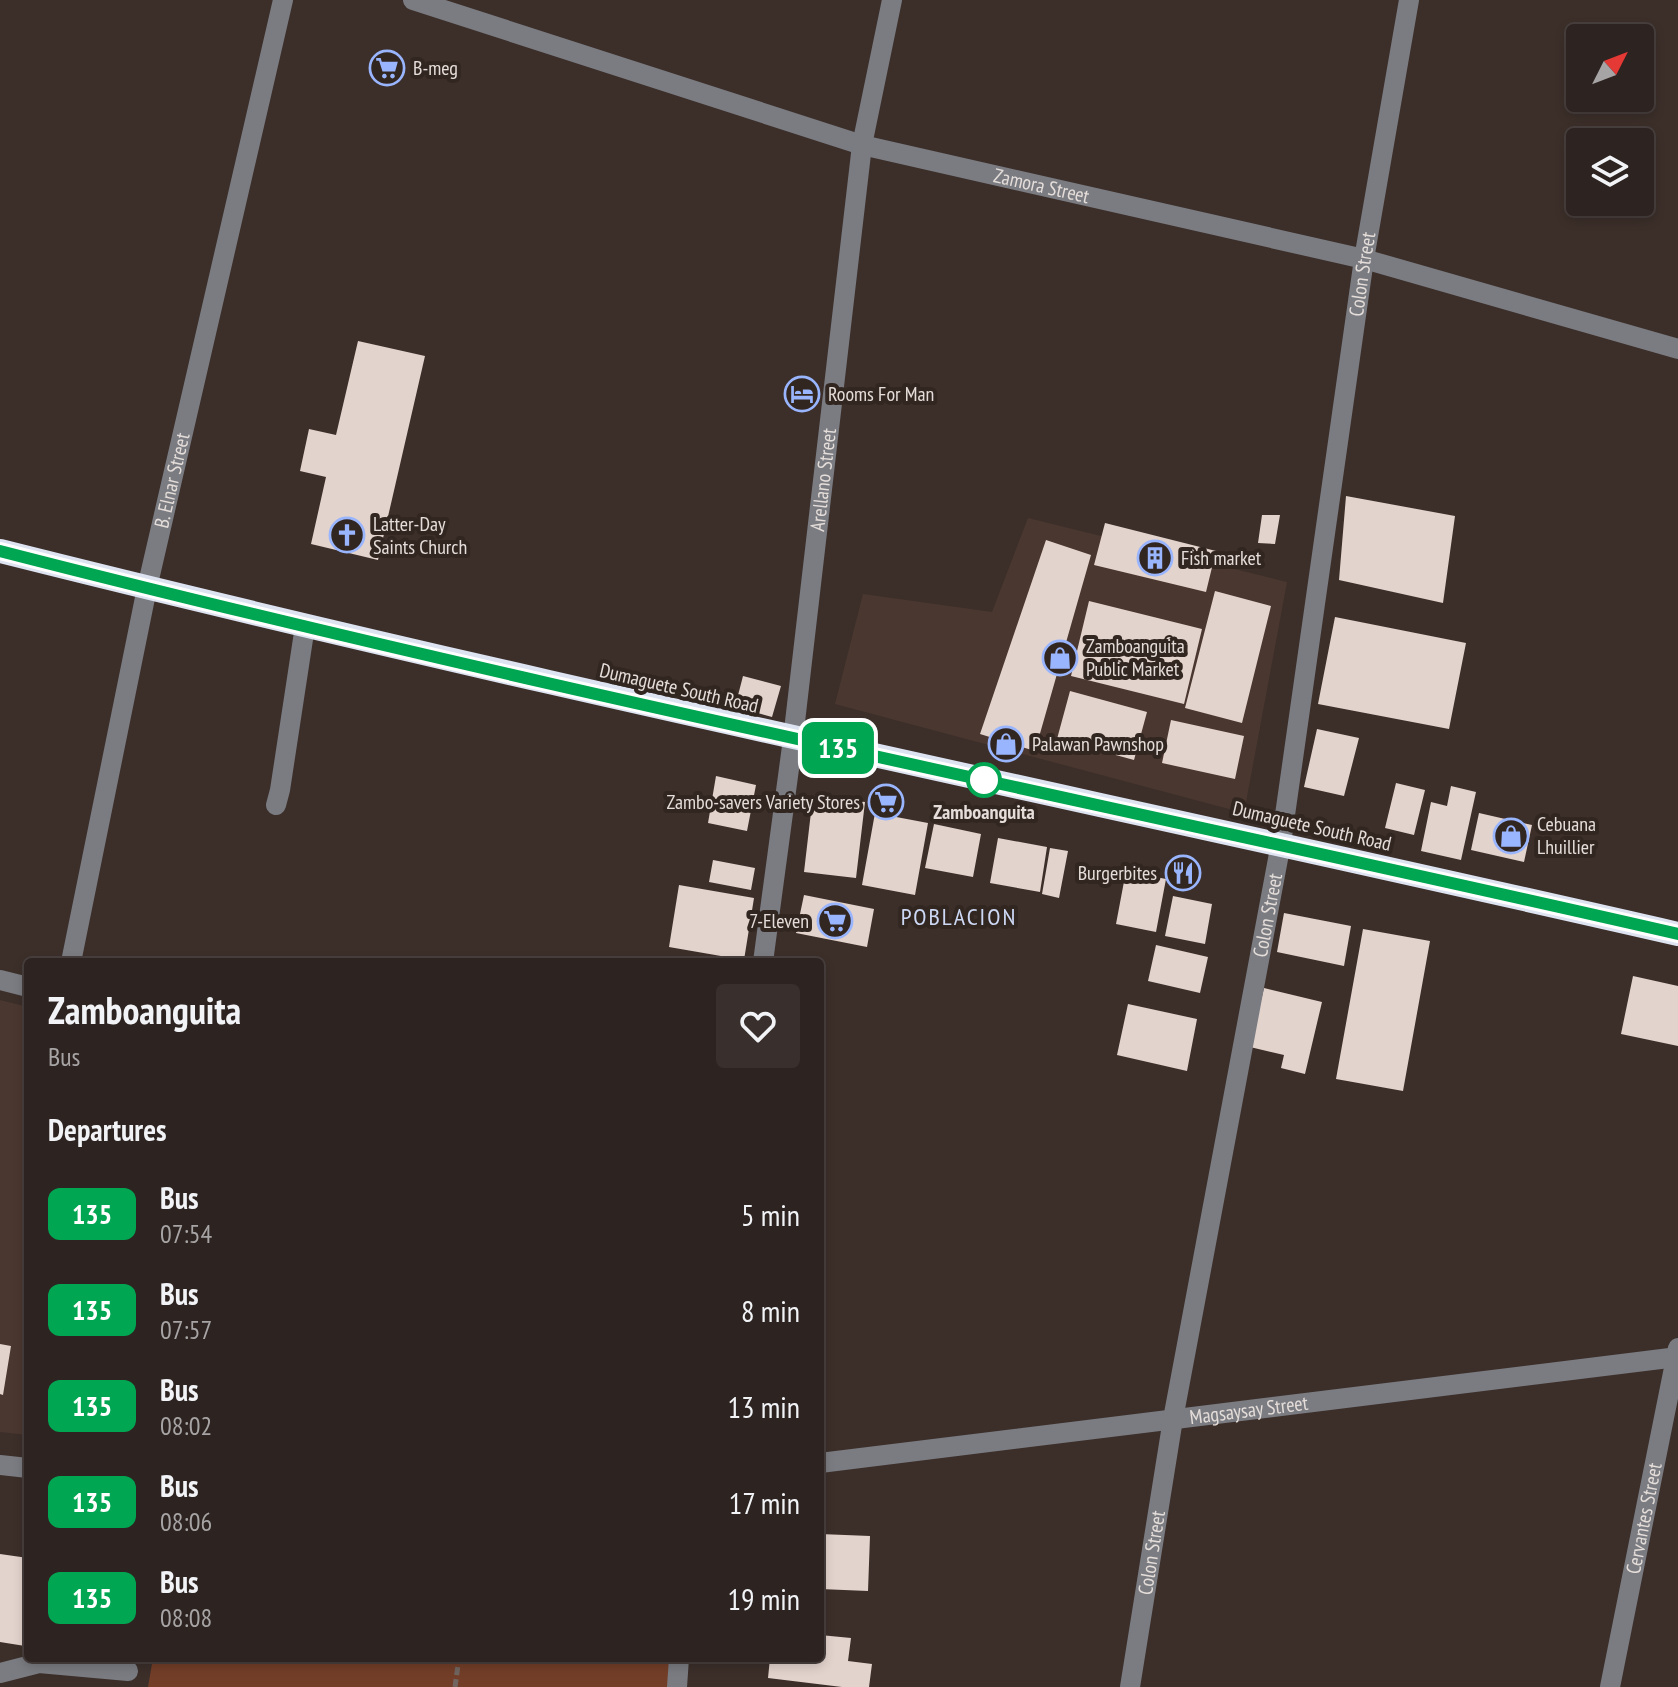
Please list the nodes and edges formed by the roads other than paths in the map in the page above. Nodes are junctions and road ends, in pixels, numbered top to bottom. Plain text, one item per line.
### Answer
1 (283, 0) edge
2 (413, 0) edge
3 (892, 0) edge
4 (1409, 0) edge
5 (862, 145) junction
6 (1364, 259) junction
7 (1678, 349) edge
8 (0, 551) edge
9 (147, 588) junction
10 (305, 626) junction
11 (793, 739) junction
12 (276, 805) dead end
13 (1281, 843) junction
14 (1678, 934) edge
15 (72, 958) edge
16 (764, 958) edge
17 (0, 980) edge
18 (24, 986) edge
19 (1678, 1354) edge
20 (1173, 1419) junction
21 (824, 1463) edge
22 (0, 1465) edge
23 (24, 1468) edge
24 (679, 1662) edge
25 (128, 1672) edge
26 (0, 1673) edge
27 (677, 1687) edge
28 (1130, 1687) edge
29 (1610, 1687) edge

1 - 9 street, B. Elnar Street
2 - 5 street, Zamora Street
3 - 5 street, Arellano Street
4 - 6 street, Colon Street
5 - 6 street, Zamora Street
5 - 11 street, Arellano Street
6 - 7 street, Zamora Street
6 - 13 street, Colon Street
8 - 9 highway, Dumaguete South Road
9 - 10 highway, Dumaguete South Road
9 - 15 street, B. Elnar Street
10 - 11 highway, Dumaguete South Road
10 - 12 street
11 - 13 highway, Dumaguete South Road
11 - 16 street, Arellano Street
13 - 14 highway, Dumaguete South Road
13 - 20 street, Colon Street
17 - 18 street
19 - 20 street, Magsaysay Street
19 - 29 street, Cervantes Street
20 - 21 street, Magsaysay Street
20 - 28 street, Colon Street
22 - 23 street
24 - 27 street
25 - 26 street

